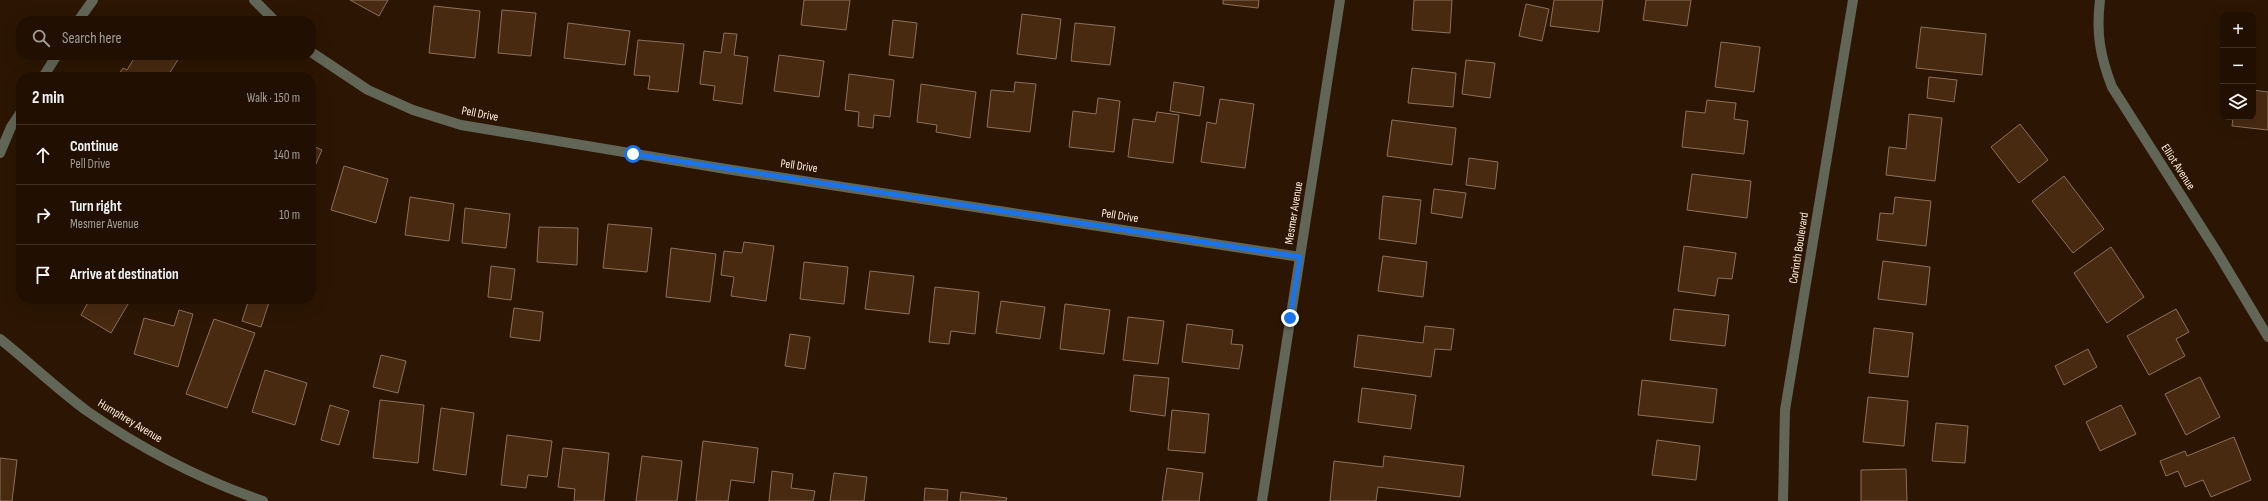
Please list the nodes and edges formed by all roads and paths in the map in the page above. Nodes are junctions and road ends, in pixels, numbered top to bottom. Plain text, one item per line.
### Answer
1 (93, 0) edge
2 (254, 0) edge
3 (1340, 0) edge
4 (1853, 0) edge
5 (2100, 0) edge
6 (82, 16) edge
7 (270, 16) edge
8 (316, 55) edge
9 (54, 60) edge
10 (46, 72) edge
11 (16, 120) edge
12 (0, 154) edge
13 (1300, 257) junction
14 (2268, 337) edge
15 (0, 339) edge
16 (263, 501) edge
17 (1262, 501) edge
18 (1783, 501) edge

1 - 6 street
2 - 7 street
3 - 13 street, Mesmer Avenue
4 - 18 street, Corinth Boulevard
5 - 14 street, Elliot Avenue
8 - 13 street, Pell Drive
9 - 10 street
11 - 12 street
13 - 17 street, Mesmer Avenue
15 - 16 street, Humphrey Avenue

